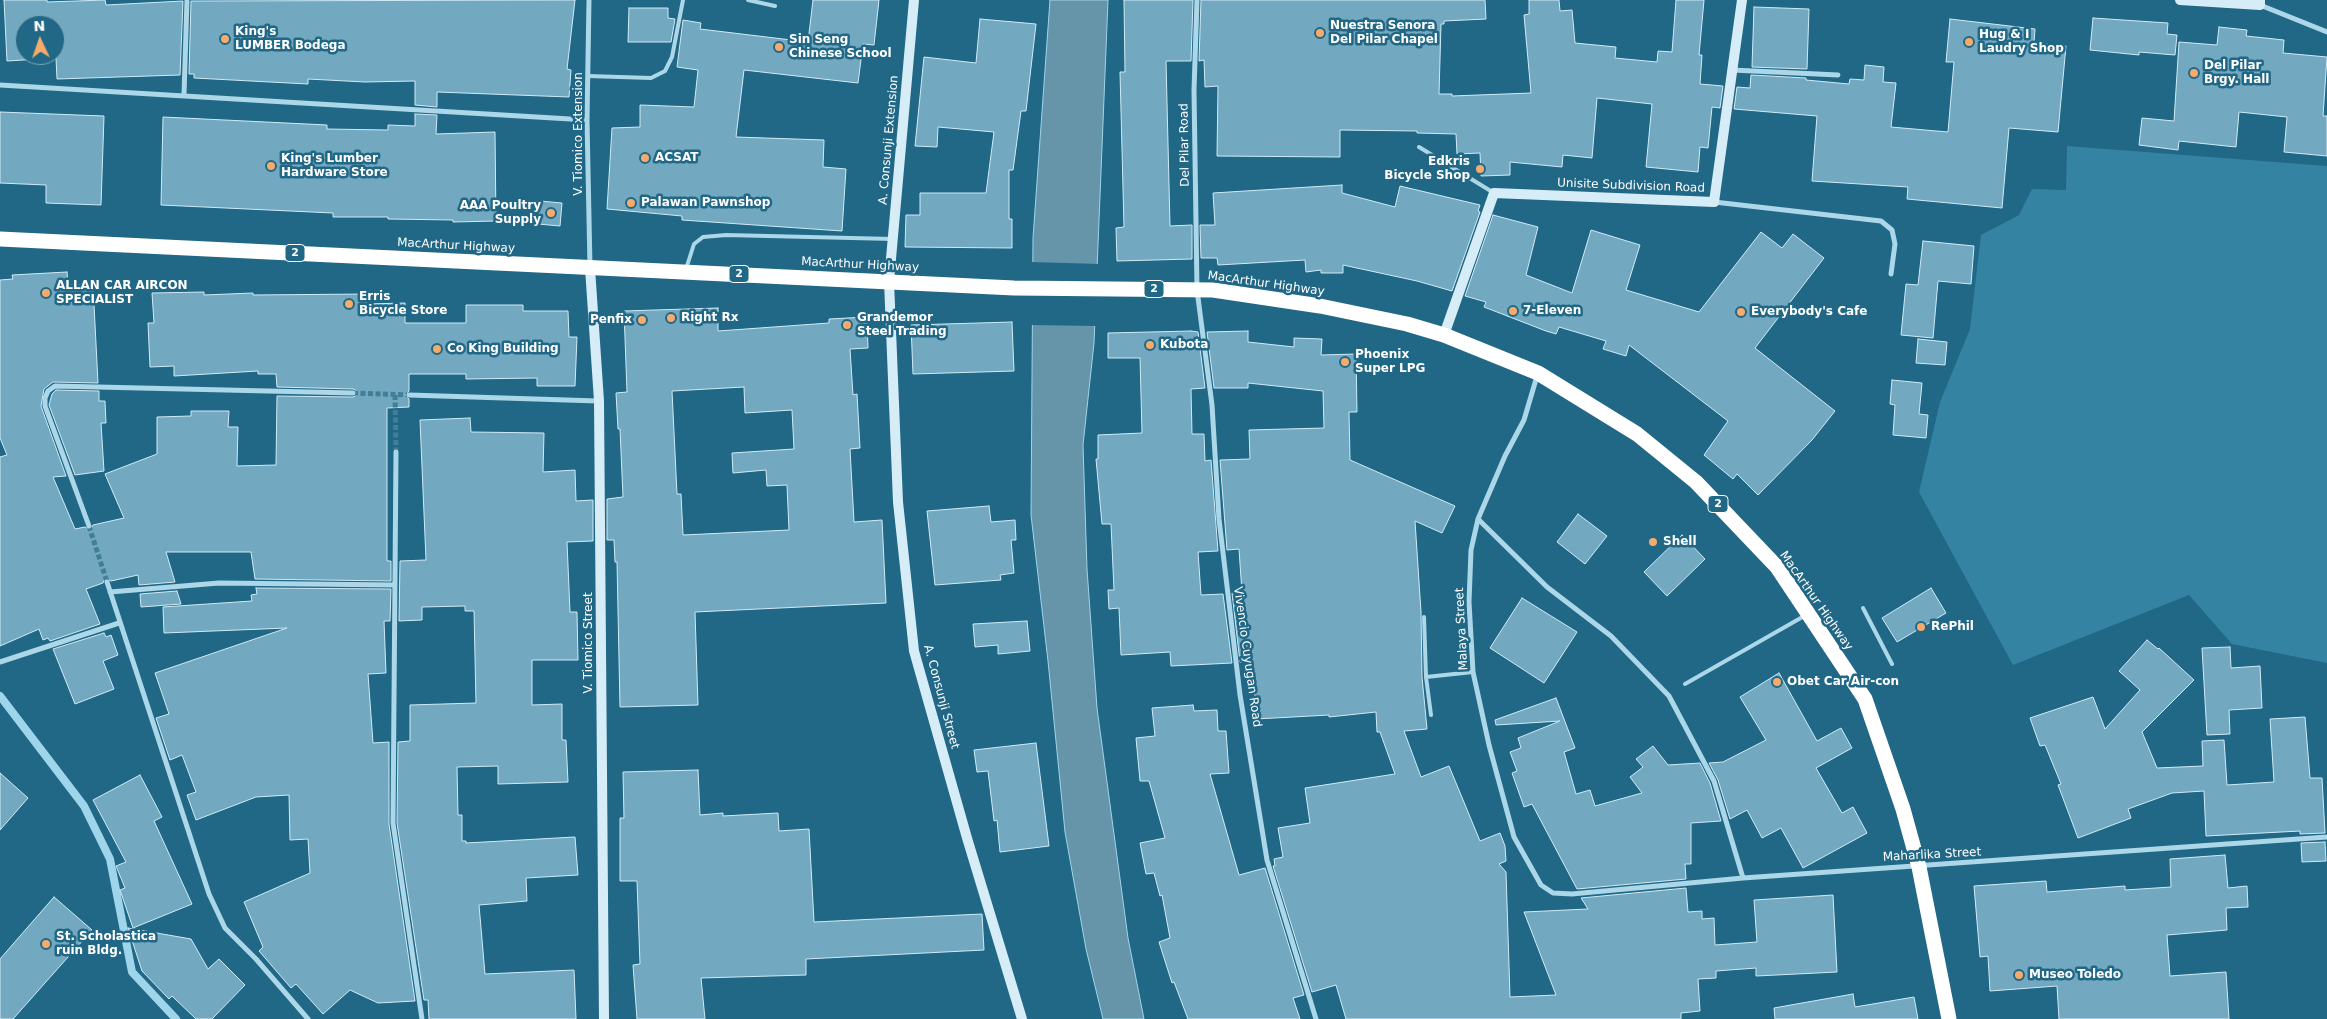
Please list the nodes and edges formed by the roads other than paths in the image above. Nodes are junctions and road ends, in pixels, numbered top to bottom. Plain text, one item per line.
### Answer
1 (187, 0) edge
2 (588, 0) edge
3 (683, 0) edge
4 (748, 0) edge
5 (914, 0) edge
6 (1197, 0) edge
7 (1742, 0) edge
8 (2180, 0) edge
9 (2260, 2) edge
10 (775, 6) dead end
11 (2327, 32) edge
12 (1732, 70) junction
13 (588, 76) junction
14 (1838, 76) dead end
15 (0, 86) edge
16 (184, 95) junction
17 (587, 120) junction
18 (1419, 146) dead end
19 (1494, 193) junction
20 (1714, 202) junction
21 (0, 238) edge
22 (893, 239) junction
23 (590, 268) junction
24 (686, 272) junction
25 (1891, 274) dead end
26 (889, 281) junction
27 (1197, 290) junction
28 (1444, 335) junction
29 (1538, 373) junction
30 (353, 394) tunnel mouth
31 (409, 395) tunnel mouth
32 (599, 401) junction
33 (396, 452) tunnel mouth
34 (1478, 519) junction
35 (89, 526) tunnel mouth
36 (107, 582) tunnel mouth
37 (395, 585) junction
38 (110, 592) junction
39 (1863, 608) dead end
40 (1808, 614) junction
41 (1424, 617) dead end
42 (119, 623) junction
43 (0, 662) edge
44 (1892, 664) dead end
45 (1473, 672) junction
46 (1426, 677) junction
47 (1685, 684) dead end
48 (1431, 715) dead end
49 (2327, 837) edge
50 (1919, 867) junction
51 (1743, 878) junction
52 (1541, 886) joint
53 (308, 1019) edge
54 (422, 1019) edge
55 (604, 1019) edge
56 (1022, 1019) edge
57 (1316, 1019) edge
58 (1950, 1019) edge

1 - 16 street
2 - 13 street, V. Tiomico Extension
3 - 13 lane
4 - 10 lane
5 - 22 main road, A. Consunji Extension
6 - 27 street, Del Pilar Road
7 - 12 main road, Unisite Subdivision Road
8 - 9 main road
9 - 11 street
12 - 14 street
12 - 20 main road, Unisite Subdivision Road
13 - 17 street, V. Tiomico Extension
15 - 16 street
16 - 17 street
17 - 23 street, V. Tiomico Extension
18 - 19 lane
19 - 20 main road, Unisite Subdivision Road
19 - 28 main road
20 - 25 street
21 - 23 highway, MacArthur Highway / 2
22 - 24 lane
22 - 26 main road, A. Consunji Extension
23 - 24 highway, MacArthur Highway / 2
23 - 32 main road, V. Tiomico Street
24 - 26 highway, MacArthur Highway / 2
26 - 27 highway, MacArthur Highway / 2
26 - 56 main road, A. Consunji Street
27 - 28 highway, MacArthur Highway / 2
27 - 57 street, Vivencio Cuyugan Road
28 - 29 highway, MacArthur Highway / 2
29 - 34 street, Malaya Street
29 - 40 highway, MacArthur Highway / 2
30 - 35 street
31 - 32 street
32 - 55 main road, V. Tiomico Street
33 - 37 street
34 - 45 street, Malaya Street
34 - 51 street
36 - 38 street
37 - 38 street
37 - 54 street
38 - 42 street
39 - 44 lane
40 - 47 lane
40 - 50 highway, MacArthur Highway / 2
41 - 46 lane
42 - 43 street
42 - 53 street
45 - 46 lane
45 - 52 street, Malaya Street
46 - 48 lane
49 - 50 street, Maharlika Street
50 - 51 street, Maharlika Street
50 - 58 highway, MacArthur Highway / 2
51 - 52 street, Maharlika Street

